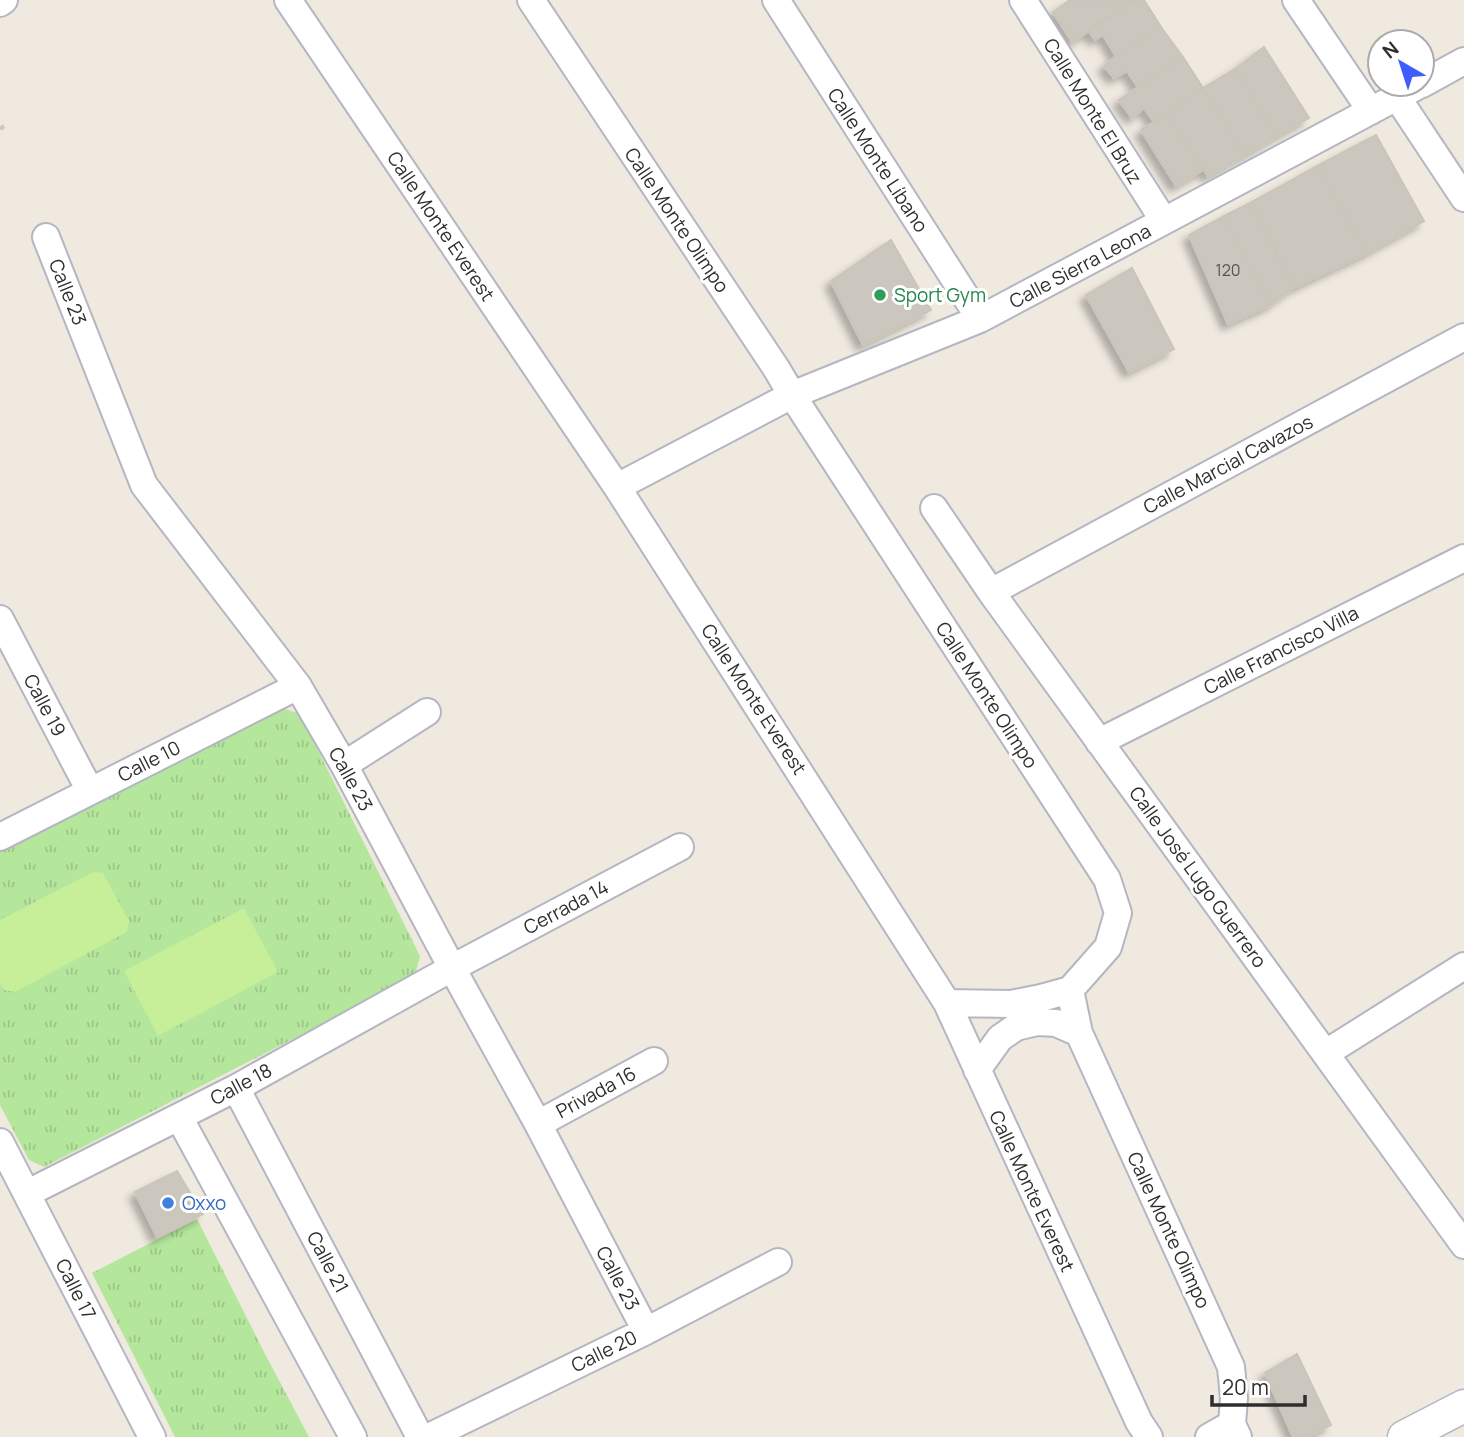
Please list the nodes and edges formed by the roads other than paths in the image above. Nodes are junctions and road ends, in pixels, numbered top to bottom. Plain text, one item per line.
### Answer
1 (288, 0) edge
2 (531, 0) edge
3 (776, 0) edge
4 (1023, 0) edge
5 (1296, 0) edge
6 (1464, 61) edge
7 (1436, 76) edge
8 (1395, 98) edge
9 (1398, 98) edge
10 (1371, 111) junction
11 (1464, 198) edge
12 (1164, 221) junction
13 (46, 237) dead end
14 (980, 319) junction
15 (1464, 337) edge
16 (792, 395) junction
17 (617, 487) junction
18 (934, 508) dead end
19 (1464, 558) edge
20 (991, 592) junction
21 (0, 619) edge
22 (298, 686) junction
23 (427, 712) dead end
24 (1099, 742) junction
25 (344, 765) junction
26 (90, 791) junction
27 (0, 837) edge
28 (680, 847) dead end
29 (1464, 966) edge
30 (452, 968) junction
31 (1070, 990) junction
32 (947, 1003) junction
33 (1079, 1033) junction
34 (1326, 1053) junction
35 (654, 1061) dead end
36 (977, 1070) junction
37 (236, 1088) junction
38 (180, 1117) junction
39 (538, 1124) junction
40 (0, 1142) edge
41 (27, 1194) junction
42 (1464, 1245) edge
43 (778, 1262) dead end
44 (646, 1331) junction
45 (1464, 1406) edge
46 (1235, 1430) edge
47 (152, 1437) edge
48 (353, 1437) edge
49 (420, 1437) edge
50 (429, 1437) edge
51 (1149, 1437) edge
52 (1209, 1437) edge
53 (1404, 1437) edge

1 - 17 street, Calle Monte Everest
2 - 16 street, Calle Monte Olimpo
3 - 14 street, Calle Monte Líbano
4 - 12 street, Calle Monte El Bruz
5 - 10 street
6 - 7 street, Calle Sierra Leona
8 - 10 street, Calle Sierra Leona
9 - 11 street
10 - 12 street, Calle Sierra Leona
12 - 14 street, Calle Sierra Leona
13 - 22 street, Calle 23
14 - 16 street, Calle Sierra Leona
15 - 20 street, Calle Marcial Cavazos
16 - 17 street, Calle Sierra Leona
16 - 31 street, Calle Monte Olimpo
17 - 32 street, Calle Monte Everest
18 - 20 street, Calle José Lugo Guerrero
19 - 24 street, Calle Francisco Villa
20 - 24 street, Calle José Lugo Guerrero
21 - 26 street, Calle 19
22 - 25 street, Calle 23
22 - 26 street, Calle 10
23 - 25 street
24 - 34 street, Calle José Lugo Guerrero
25 - 30 street, Calle 23
26 - 27 street, Calle 10
28 - 30 street, Cerrada 14
29 - 34 street
30 - 37 street, Calle 18
30 - 39 street, Calle 23
31 - 32 street
31 - 33 street, Calle Monte Olimpo
32 - 36 street, Calle Monte Everest
33 - 36 street
33 - 46 street, Calle Monte Olimpo
34 - 42 street, Calle José Lugo Guerrero
35 - 39 street, Privada 16
36 - 51 street, Calle Monte Everest
37 - 38 street, Calle 18
37 - 49 street, Calle 21
38 - 41 street, Calle 18
38 - 48 street
39 - 44 street, Calle 23
40 - 41 street, Calle 17
41 - 47 street, Calle 17
43 - 44 street, Calle 20
44 - 50 street, Calle 20
45 - 53 street
46 - 52 street

